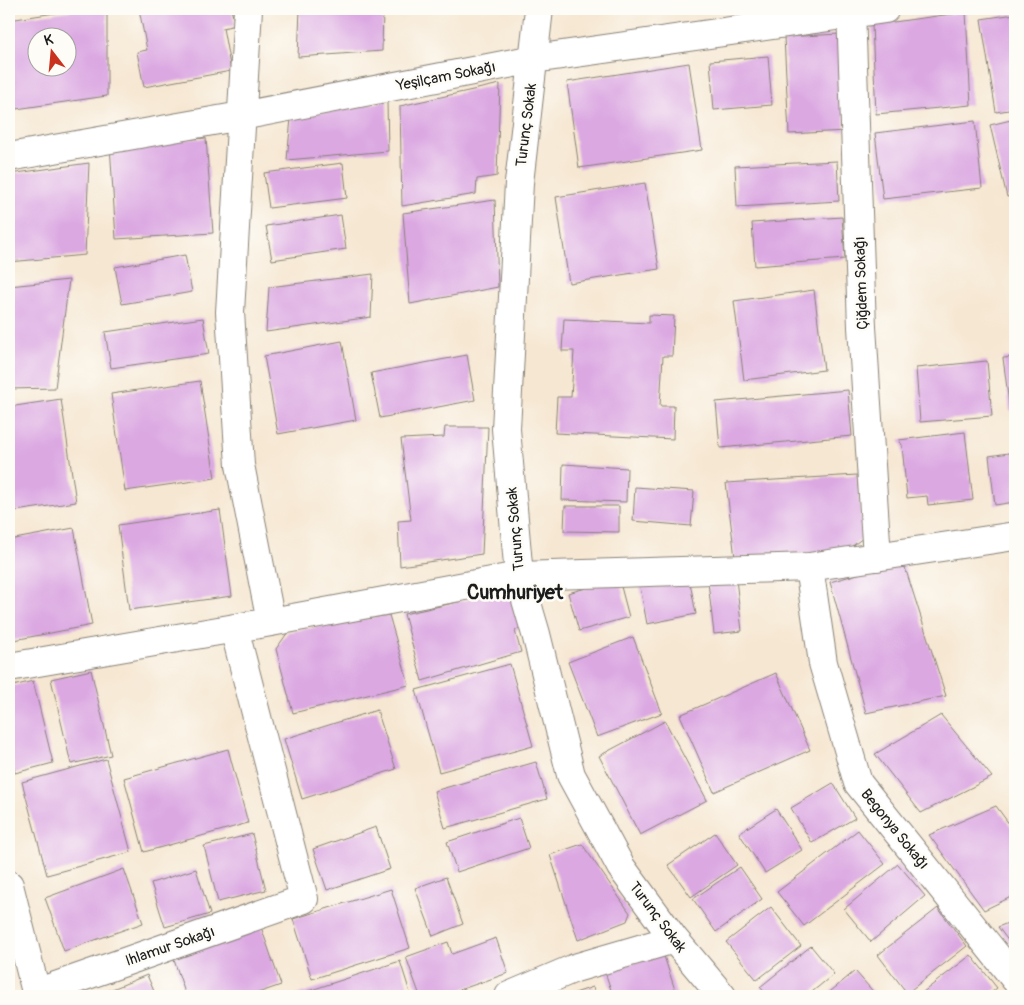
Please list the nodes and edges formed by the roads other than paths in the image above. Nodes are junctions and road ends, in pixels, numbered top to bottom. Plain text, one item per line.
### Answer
1 (248, 9) edge
2 (539, 9) edge
3 (885, 9) edge
4 (851, 11) edge
5 (534, 60) junction
6 (241, 116) junction
7 (9, 157) edge
8 (1015, 536) edge
9 (877, 557) junction
10 (809, 567) junction
11 (519, 576) junction
12 (271, 622) junction
13 (234, 628) junction
14 (9, 667) edge
15 (9, 885) edge
16 (674, 940) junction
17 (1015, 979) edge
18 (36, 994) edge
19 (509, 996) edge
20 (722, 996) edge

1 - 6 street
2 - 5 street, Turunç Sokak
3 - 4 street, Yeşilçam Sokağı
4 - 5 street, Yeşilçam Sokağı
4 - 9 street, Çiğdem Sokağı
5 - 6 street, Yeşilçam Sokağı
5 - 11 street, Turunç Sokak
6 - 7 street, Yeşilçam Sokağı
6 - 12 street
8 - 9 street
9 - 10 street
10 - 11 street
10 - 17 street, Begonya Sokağı
11 - 12 street
11 - 16 street, Turunç Sokak
12 - 13 street
13 - 14 street
13 - 18 street, Ihlamur Sokağı
15 - 18 street
16 - 19 street
16 - 20 street, Turunç Sokak

